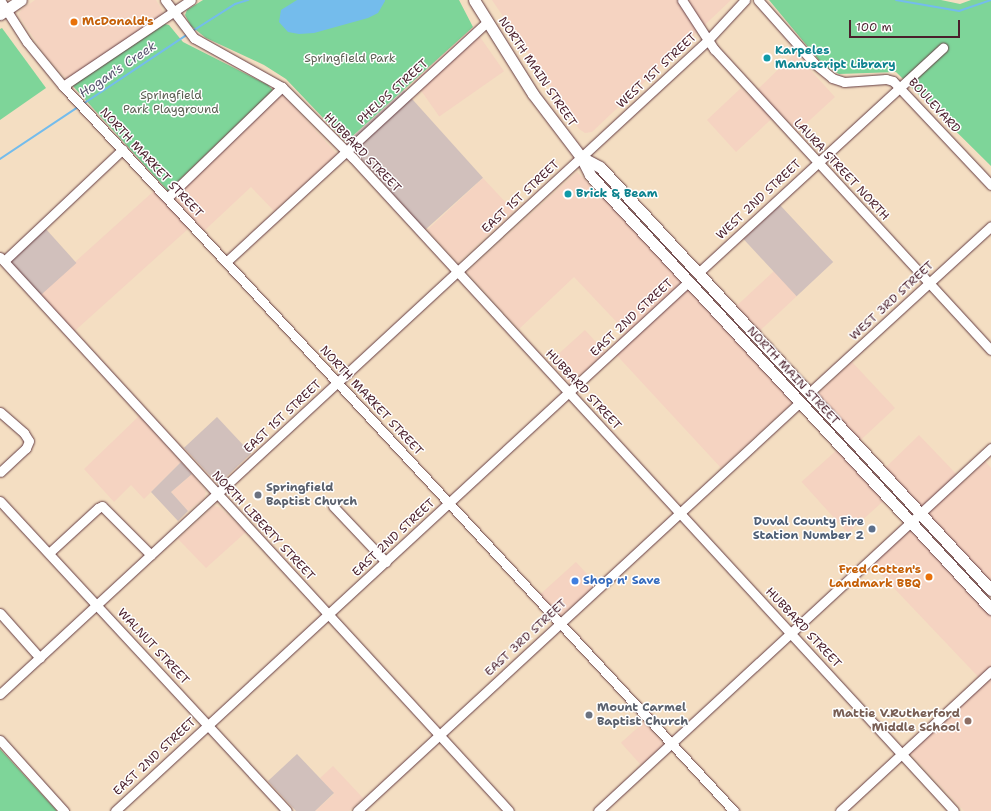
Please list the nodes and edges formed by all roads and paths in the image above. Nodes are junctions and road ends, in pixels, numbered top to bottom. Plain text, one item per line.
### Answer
1 (0, 0) edge
2 (21, 0) edge
3 (164, 0) edge
4 (191, 0) edge
5 (474, 0) edge
6 (682, 0) edge
7 (745, 0) edge
8 (758, 0) edge
9 (3, 12) edge
10 (173, 12) junction
11 (487, 22) junction
12 (707, 41) junction
13 (943, 48) dead end
14 (63, 86) junction
15 (282, 87) junction
16 (900, 87) junction
17 (123, 149) junction
18 (345, 152) junction
19 (581, 157) junction
20 (818, 163) junction
21 (991, 185) edge
22 (167, 198) junction
23 (991, 226) edge
24 (2, 259) edge
25 (226, 262) junction
26 (458, 272) junction
27 (698, 273) junction
28 (688, 282) junction
29 (930, 283) junction
30 (991, 350) edge
31 (337, 383) junction
32 (569, 392) junction
33 (809, 393) junction
34 (800, 402) junction
35 (0, 412) edge
36 (991, 448) edge
37 (0, 472) edge
38 (217, 494) junction
39 (0, 501) edge
40 (449, 503) junction
41 (333, 506) dead end
42 (680, 513) junction
43 (920, 514) junction
44 (911, 523) junction
45 (49, 553) junction
46 (151, 555) junction
47 (386, 562) junction
48 (991, 590) edge
49 (97, 605) junction
50 (991, 609) edge
51 (0, 612) edge
52 (329, 615) junction
53 (560, 623) junction
54 (791, 633) junction
55 (40, 658) junction
56 (991, 671) edge
57 (0, 694) edge
58 (208, 725) junction
59 (439, 736) junction
60 (0, 740) edge
61 (671, 744) junction
62 (902, 754) junction
63 (64, 811) edge
64 (115, 811) edge
65 (287, 811) edge
66 (357, 811) edge
67 (509, 811) edge
68 (598, 811) edge
69 (734, 811) edge
70 (840, 811) edge
71 (954, 811) edge

1 - 9 street, NORTH MARKET STREET
2 - 9 main road
3 - 10 street, HUBBARD STREET
4 - 10 street
5 - 11 main road, NORTH MAIN STREET
6 - 12 street, LAURA STREET NORTH
7 - 12 street, WEST 1ST STREET
8 - 16 street, BOULEVARD
9 - 14 street, NORTH MARKET STREET
10 - 14 street
10 - 15 street, HUBBARD STREET
11 - 18 street, PHELPS STREET
11 - 19 main road, NORTH MAIN STREET
12 - 19 street, WEST 1ST STREET
12 - 20 street, LAURA STREET NORTH
13 - 16 street, WEST 2ND STREET
14 - 17 street, NORTH MARKET STREET
15 - 18 street, HUBBARD STREET
15 - 22 street
16 - 20 street, WEST 2ND STREET
16 - 21 street, BOULEVARD
17 - 22 street, NORTH MARKET STREET
17 - 24 street
18 - 25 street, PHELPS STREET
18 - 26 street, HUBBARD STREET
19 - 26 street, EAST 1ST STREET
19 - 27 main road, NORTH MAIN STREET
19 - 28 main road, NORTH MAIN STREET
20 - 27 street, WEST 2ND STREET
20 - 29 street, LAURA STREET NORTH
22 - 25 street, NORTH MARKET STREET
23 - 29 street, WEST 3RD STREET
24 - 38 street, NORTH LIBERTY STREET
25 - 31 street, NORTH MARKET STREET
26 - 31 street, EAST 1ST STREET
26 - 32 street, HUBBARD STREET
27 - 33 main road, NORTH MAIN STREET
28 - 32 street, EAST 2ND STREET
28 - 34 main road, NORTH MAIN STREET
29 - 30 street, LAURA STREET NORTH
29 - 33 street, WEST 3RD STREET
31 - 38 street, EAST 1ST STREET
31 - 40 street, NORTH MARKET STREET
32 - 40 street, EAST 2ND STREET
32 - 42 street, HUBBARD STREET
33 - 43 main road, NORTH MAIN STREET
34 - 42 street, EAST 3RD STREET
34 - 44 main road, NORTH MAIN STREET
35 - 37 street
36 - 43 street
38 - 46 street, EAST 1ST STREET
38 - 52 street, NORTH LIBERTY STREET
39 - 45 street, WALNUT STREET
40 - 47 street, EAST 2ND STREET
40 - 53 street, NORTH MARKET STREET
41 - 47 street
42 - 53 street, EAST 3RD STREET
42 - 54 street, HUBBARD STREET
43 - 44 street
43 - 48 main road, NORTH MAIN STREET
44 - 50 main road, NORTH MAIN STREET
44 - 54 street
45 - 46 street
45 - 49 street, WALNUT STREET
46 - 49 street, EAST 1ST STREET
47 - 52 street, EAST 2ND STREET
49 - 55 street, EAST 1ST STREET
49 - 58 street, WALNUT STREET
51 - 55 street
52 - 58 street, EAST 2ND STREET
52 - 59 street, NORTH LIBERTY STREET
53 - 59 street, EAST 3RD STREET
53 - 61 street, NORTH MARKET STREET
54 - 61 street
54 - 62 street, HUBBARD STREET
55 - 57 street, EAST 1ST STREET
56 - 62 street
58 - 64 street, EAST 2ND STREET
58 - 65 street, WALNUT STREET
59 - 66 street, EAST 3RD STREET
59 - 67 street, NORTH LIBERTY STREET
60 - 63 street
61 - 68 street
61 - 69 street, NORTH MARKET STREET
62 - 70 street
62 - 71 street, HUBBARD STREET

